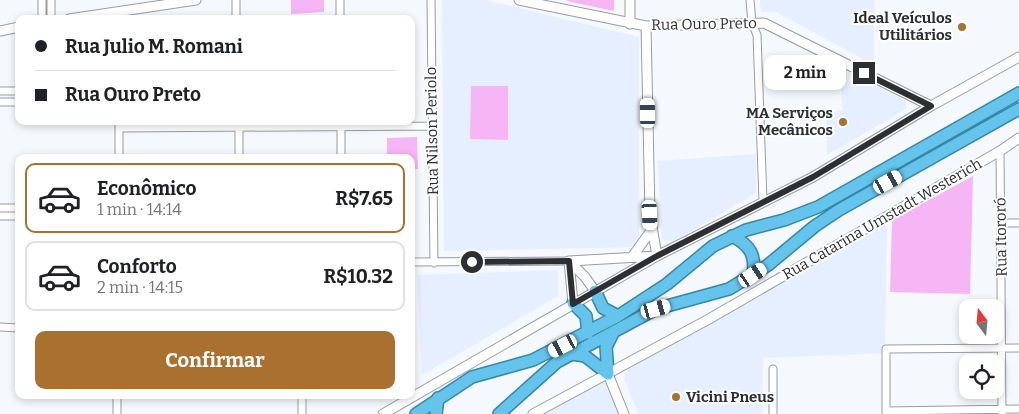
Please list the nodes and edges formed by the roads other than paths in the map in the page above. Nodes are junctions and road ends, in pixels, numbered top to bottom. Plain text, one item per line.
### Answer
1 (42, 0) edge
2 (51, 0) edge
3 (196, 0) edge
4 (236, 0) edge
5 (340, 0) edge
6 (430, 0) edge
7 (519, 0) edge
8 (630, 0) edge
9 (750, 0) edge
10 (160, 2) edge
11 (42, 15) edge
12 (51, 15) edge
13 (120, 15) edge
14 (236, 15) edge
15 (340, 15) edge
16 (752, 23) junction
17 (630, 24) junction
18 (646, 26) junction
19 (15, 28) edge
20 (0, 31) edge
21 (1019, 57) edge
22 (0, 91) edge
23 (15, 92) edge
24 (1019, 93) edge
25 (0, 102) edge
26 (15, 102) edge
27 (931, 106) junction
28 (1019, 109) edge
29 (119, 125) edge
30 (239, 125) edge
31 (341, 125) edge
32 (386, 125) edge
33 (432, 126) junction
34 (1019, 138) edge
35 (1000, 151) junction
36 (119, 154) edge
37 (239, 154) edge
38 (341, 154) edge
39 (763, 201) junction
40 (0, 208) edge
41 (15, 208) edge
42 (0, 216) edge
43 (15, 216) edge
44 (1001, 223) junction
45 (1019, 223) edge
46 (651, 231) junction
47 (732, 236) junction
48 (657, 256) junction
49 (632, 258) junction
50 (569, 261) junction
51 (415, 262) edge
52 (434, 262) junction
53 (753, 275) junction
54 (595, 291) junction
55 (573, 304) junction
56 (618, 316) junction
57 (0, 328) edge
58 (15, 328) edge
59 (588, 333) junction
60 (613, 333) junction
61 (1001, 348) junction
62 (1019, 348) edge
63 (572, 354) junction
64 (773, 369) dead end
65 (608, 374) junction
66 (415, 395) edge
67 (438, 398) junction
68 (117, 399) edge
69 (302, 399) edge
70 (408, 399) edge
71 (1019, 409) edge
72 (1002, 412) edge
73 (886, 413) edge
74 (117, 414) edge
75 (302, 414) edge
76 (382, 414) edge
77 (416, 414) edge
78 (436, 414) edge
79 (499, 414) edge
80 (533, 414) edge
81 (624, 414) edge
82 (773, 414) edge

1 - 11 street
2 - 12 street
3 - 10 street
4 - 14 street
5 - 15 street
6 - 33 street, Rua Nilson Periolo
7 - 17 street, Rua Ouro Preto
8 - 17 street
9 - 16 street
10 - 13 street
16 - 18 street, Rua Ouro Preto
16 - 27 street, Rua Ouro Preto
16 - 39 street
17 - 18 street, Rua Ouro Preto
18 - 46 street
19 - 20 street
21 - 27 street
22 - 23 street
24 - 47 highway
25 - 26 street
27 - 39 street
28 - 53 highway
29 - 30 street
29 - 36 street
30 - 37 street
31 - 38 street
32 - 33 street
33 - 52 street, Rua Nilson Periolo
34 - 35 street, Rua Catarina Umstadt Westerich
35 - 44 street, Rua Itororó
35 - 65 street, Rua Catarina Umstadt Westerich
39 - 48 street
40 - 41 street
42 - 43 street
44 - 45 street
44 - 61 street, Rua Itororó
46 - 48 street
46 - 49 street
47 - 53 highway
47 - 56 highway
48 - 49 street
48 - 54 street
49 - 50 street
50 - 52 street
50 - 54 street
50 - 55 street
51 - 52 street
53 - 60 highway
54 - 55 street
54 - 56 highway
55 - 59 highway
55 - 66 street
56 - 59 highway
57 - 58 street
59 - 67 highway
60 - 63 highway
60 - 65 highway
61 - 62 street
61 - 72 street, Rua Itororó
61 - 73 street
63 - 65 highway
63 - 79 highway
64 - 82 street
65 - 80 street, Rua Catarina Umstadt Westerich
65 - 81 street
67 - 77 highway
67 - 78 highway
68 - 74 street
69 - 75 street
70 - 76 street
71 - 72 street
72 - 73 street

